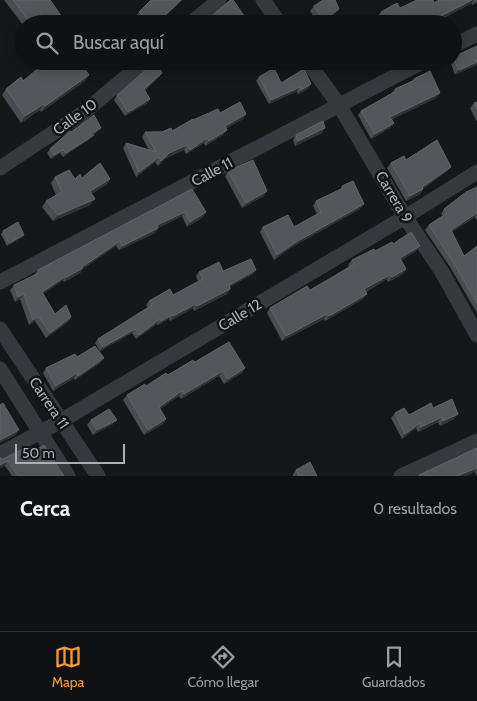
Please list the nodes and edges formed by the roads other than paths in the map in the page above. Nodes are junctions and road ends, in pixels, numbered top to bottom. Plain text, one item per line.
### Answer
1 (219, 0) edge
2 (263, 0) edge
3 (201, 15) edge
4 (274, 15) edge
5 (477, 34) edge
6 (462, 42) edge
7 (134, 70) edge
8 (314, 70) edge
9 (407, 70) edge
10 (339, 105) junction
11 (0, 168) edge
12 (477, 172) edge
13 (405, 217) junction
14 (0, 282) edge
15 (0, 329) edge
16 (477, 335) edge
17 (0, 369) edge
18 (61, 421) junction
19 (39, 432) junction
20 (477, 441) edge
21 (0, 454) edge
22 (68, 476) edge
23 (98, 476) edge
24 (401, 476) edge

1 - 3 street
2 - 4 street
5 - 6 street
7 - 11 street, Calle 10
8 - 10 street, Carrera 9
9 - 10 street, Calle 11
10 - 13 street, Carrera 9
10 - 14 street, Calle 11
12 - 13 street, Calle 12
13 - 16 street, Carrera 9
13 - 18 street, Calle 12
15 - 18 street, Carrera 11
17 - 19 street, Carrera 11
18 - 19 street, Calle 12
18 - 23 street, Carrera 11
19 - 21 street, Calle 12
19 - 22 street, Carrera 11
20 - 24 street

